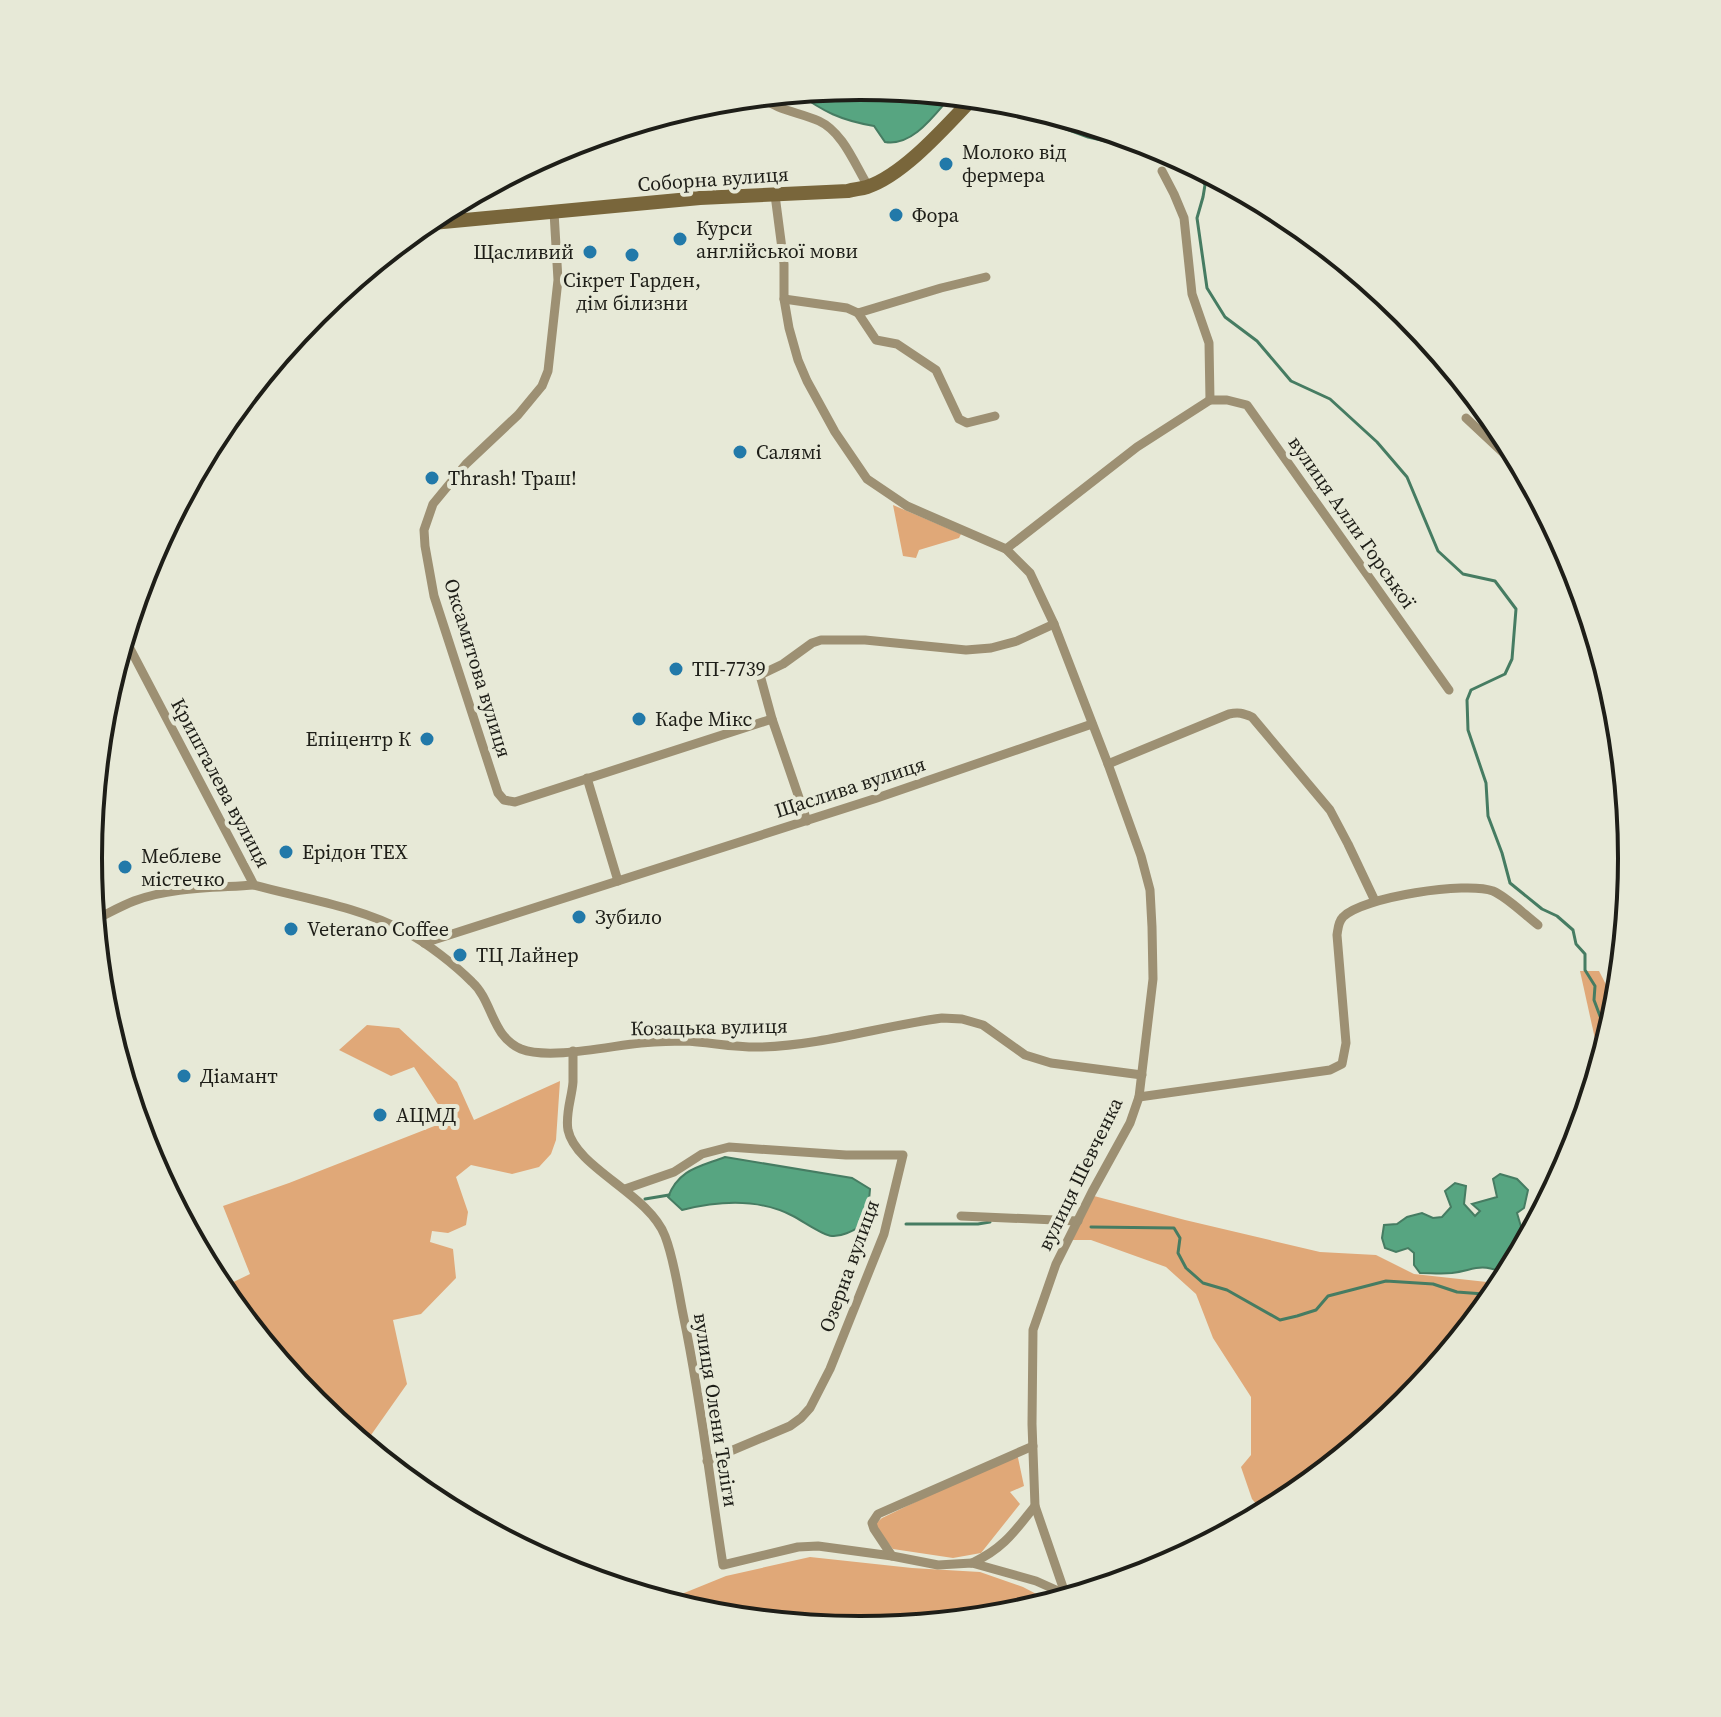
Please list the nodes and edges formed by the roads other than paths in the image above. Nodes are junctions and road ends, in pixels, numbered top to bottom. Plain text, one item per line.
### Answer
1 (775, 105) edge
2 (964, 107) edge
3 (1162, 171) dead end
4 (868, 186) junction
5 (775, 195) junction
6 (554, 212) junction
7 (450, 222) edge
8 (986, 277) dead end
9 (784, 299) junction
10 (858, 313) junction
11 (1210, 400) junction
12 (995, 416) dead end
13 (1466, 418) dead end
14 (1497, 447) edge
15 (1006, 549) junction
16 (1054, 624) junction
17 (131, 651) edge
18 (1449, 690) dead end
19 (772, 719) junction
20 (1092, 724) junction
21 (1108, 764) junction
22 (587, 778) junction
23 (807, 821) junction
24 (618, 881) junction
25 (254, 885) junction
26 (1375, 901) junction
27 (320, 902) joint
28 (105, 915) edge
29 (1538, 925) dead end
30 (424, 943) junction
31 (573, 1051) junction
32 (1142, 1075) junction
33 (1139, 1097) junction
34 (625, 1189) junction
35 (961, 1216) dead end
36 (1078, 1221) junction
37 (1033, 1446) junction
38 (707, 1461) junction
39 (1035, 1506) junction
40 (892, 1556) junction
41 (972, 1563) junction
42 (1063, 1589) edge
43 (1055, 1591) edge

1 - 4 street
2 - 4 main road, Соборна вулиця
3 - 11 street
4 - 5 main road, Соборна вулиця
5 - 6 main road, Соборна вулиця
5 - 9 street, вулиця Шевченка
6 - 7 main road, Соборна вулиця
6 - 22 street, Оксамитова вулиця
8 - 10 street
9 - 10 street
9 - 15 street, вулиця Шевченка
10 - 12 street
11 - 15 street
11 - 18 street, вулиця Алли Горської
13 - 14 street
15 - 16 street, вулиця Шевченка
16 - 19 street
16 - 20 street, вулиця Шевченка
17 - 25 street, Кришталева вулиця
19 - 22 street, Оксамитова вулиця
19 - 23 street
20 - 21 street, вулиця Шевченка
20 - 23 street, Щаслива вулиця
21 - 26 street
21 - 32 street, вулиця Шевченка
22 - 24 street
23 - 24 street, Щаслива вулиця
24 - 30 street, Щаслива вулиця
25 - 27 street, Кришталева вулиця
25 - 28 street
26 - 29 street
26 - 33 street
27 - 30 street, Козацька вулиця
30 - 31 street, Козацька вулиця
31 - 32 street, Козацька вулиця
31 - 34 street, вулиця Олени Теліги
32 - 33 street, вулиця Шевченка
33 - 36 street, вулиця Шевченка
34 - 38 street, вулиця Олени Теліги
34 - 38 street, Озерна вулиця
35 - 36 street
36 - 37 street, вулиця Шевченка
37 - 39 street, вулиця Шевченка
37 - 40 street
38 - 40 street, вулиця Олени Теліги
39 - 41 street
39 - 42 street, вулиця Шевченка
40 - 41 street, вулиця Олени Теліги
41 - 43 street

